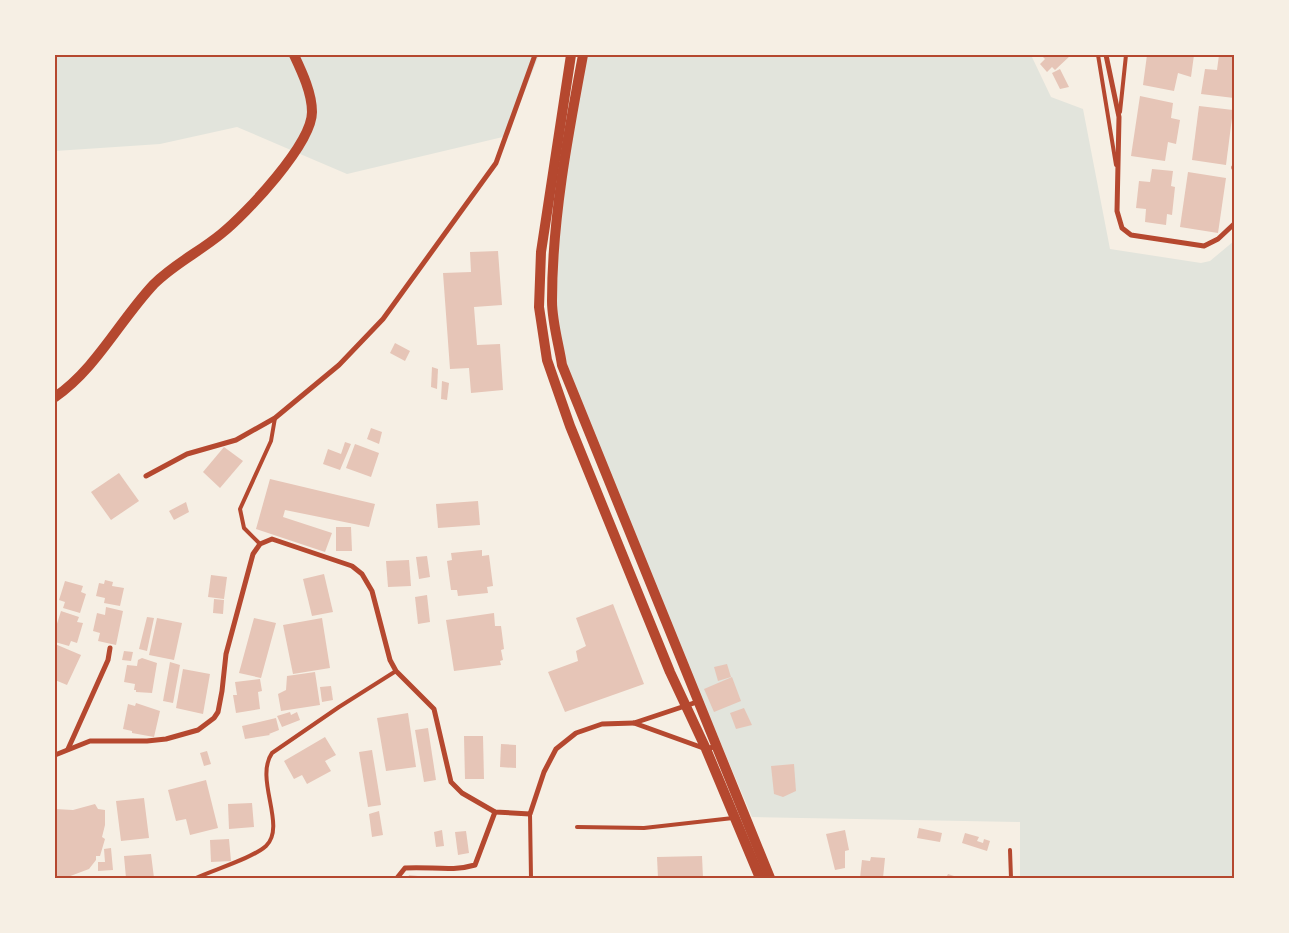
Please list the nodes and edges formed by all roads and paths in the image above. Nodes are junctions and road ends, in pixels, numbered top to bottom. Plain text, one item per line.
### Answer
1 (294, 55) edge
2 (535, 55) edge
3 (571, 55) edge
4 (583, 55) edge
5 (1098, 55) edge
6 (1106, 55) edge
7 (1126, 55) edge
8 (1119, 117) junction
9 (1118, 174) junction
10 (1234, 224) edge
11 (55, 397) edge
12 (274, 418) junction
13 (146, 476) dead end
14 (260, 544) junction
15 (110, 648) dead end
16 (396, 671) junction
17 (697, 702) junction
18 (684, 707) junction
19 (634, 723) junction
20 (717, 746) junction
21 (706, 749) junction
22 (68, 750) junction
23 (55, 756) edge
24 (495, 812) junction
25 (530, 814) junction
26 (735, 818) junction
27 (577, 827) dead end
28 (1010, 850) dead end
29 (196, 878) edge
30 (397, 878) edge
31 (531, 878) edge
32 (760, 878) edge
33 (770, 878) edge
34 (1011, 878) edge

1 - 11 main road
2 - 12 street
3 - 18 main road
4 - 17 main road
5 - 9 lane
6 - 8 street
7 - 8 lane
8 - 9 street
9 - 10 street
12 - 13 street
12 - 14 lane
14 - 16 street
14 - 22 street
15 - 22 street
16 - 24 street
16 - 29 lane
17 - 18 street
17 - 20 main road
18 - 19 street
18 - 21 main road
19 - 21 street
19 - 25 street
20 - 21 street
20 - 33 main road
21 - 26 main road
22 - 23 street
24 - 25 street
24 - 30 street
25 - 31 lane
26 - 27 lane
26 - 32 main road
28 - 34 lane

